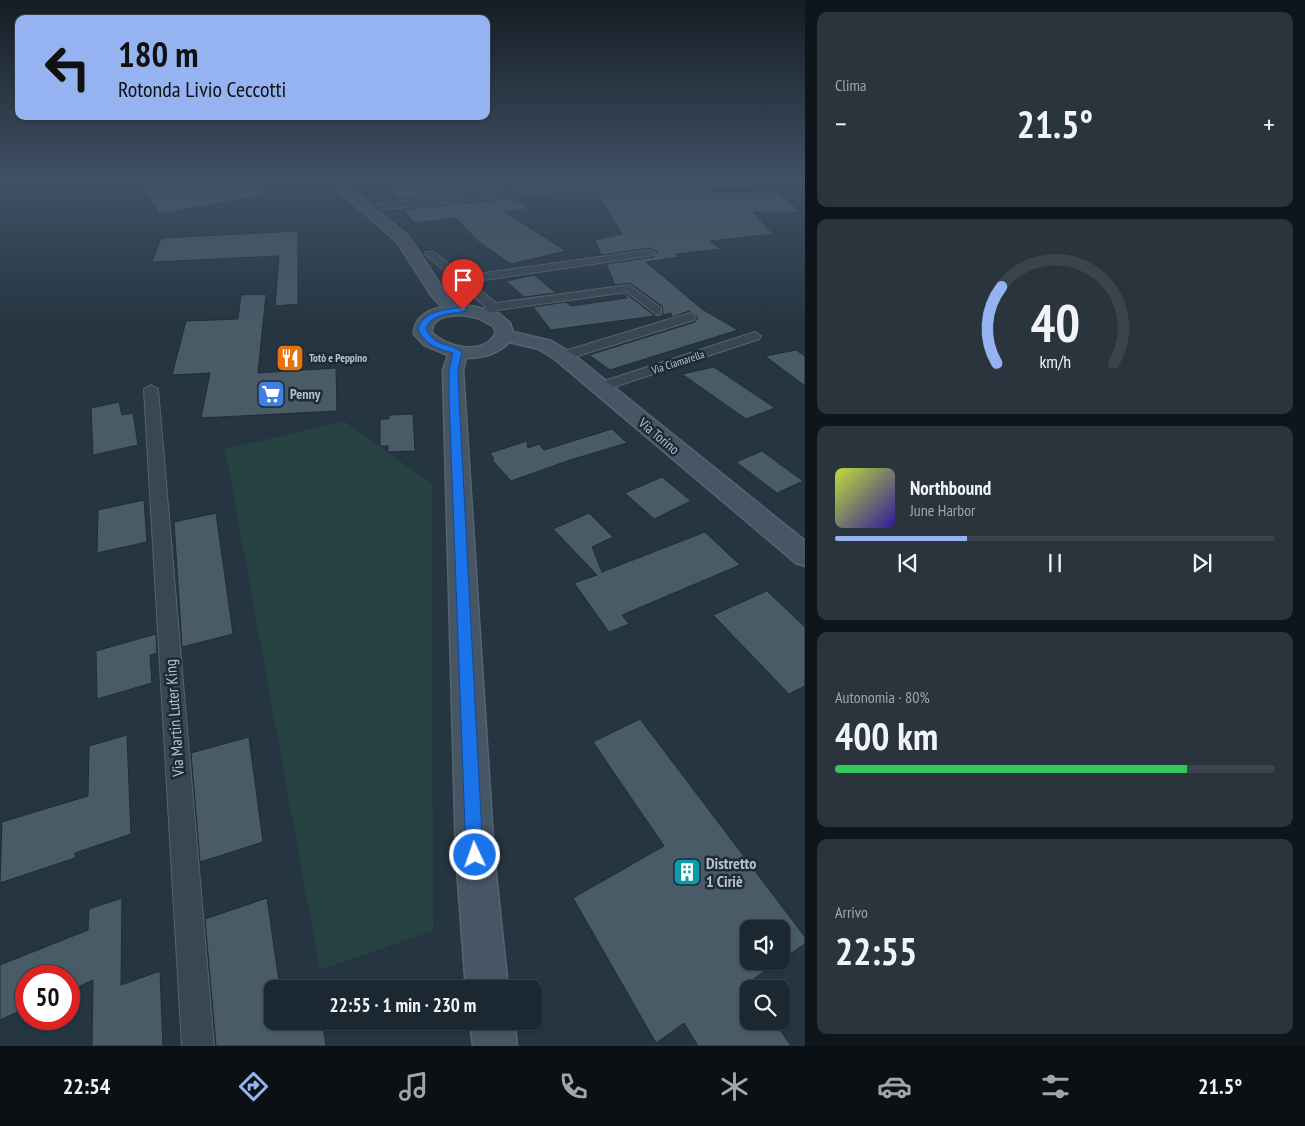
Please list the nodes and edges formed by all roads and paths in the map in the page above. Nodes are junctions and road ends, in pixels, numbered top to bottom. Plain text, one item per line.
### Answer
1 (381, 229) edge
2 (391, 229) edge
3 (650, 253) dead end
4 (430, 254) dead end
5 (461, 280) junction
6 (454, 310) junction
7 (490, 311) junction
8 (657, 312) dead end
9 (434, 315) junction
10 (690, 317) dead end
11 (504, 335) junction
12 (755, 336) dead end
13 (458, 352) junction
14 (563, 356) junction
15 (600, 387) junction
16 (151, 389) dead end
17 (805, 556) edge
18 (486, 980) edge
19 (493, 1030) edge
20 (504, 1030) edge
21 (198, 1046) edge
22 (495, 1046) edge
23 (511, 1046) edge

1 - 9 main road
2 - 6 main road
3 - 5 street
4 - 5 street
5 - 7 street
6 - 7 main road
6 - 9 main road
7 - 8 street
7 - 11 main road
9 - 13 main road
10 - 14 street
11 - 13 main road
11 - 14 main road, Via Torino
12 - 15 street, Via Ciamarella
13 - 18 main road
14 - 15 main road, Via Torino
15 - 17 main road, Via Torino
16 - 21 street, Via Martin Luter King
19 - 22 main road
20 - 23 street

